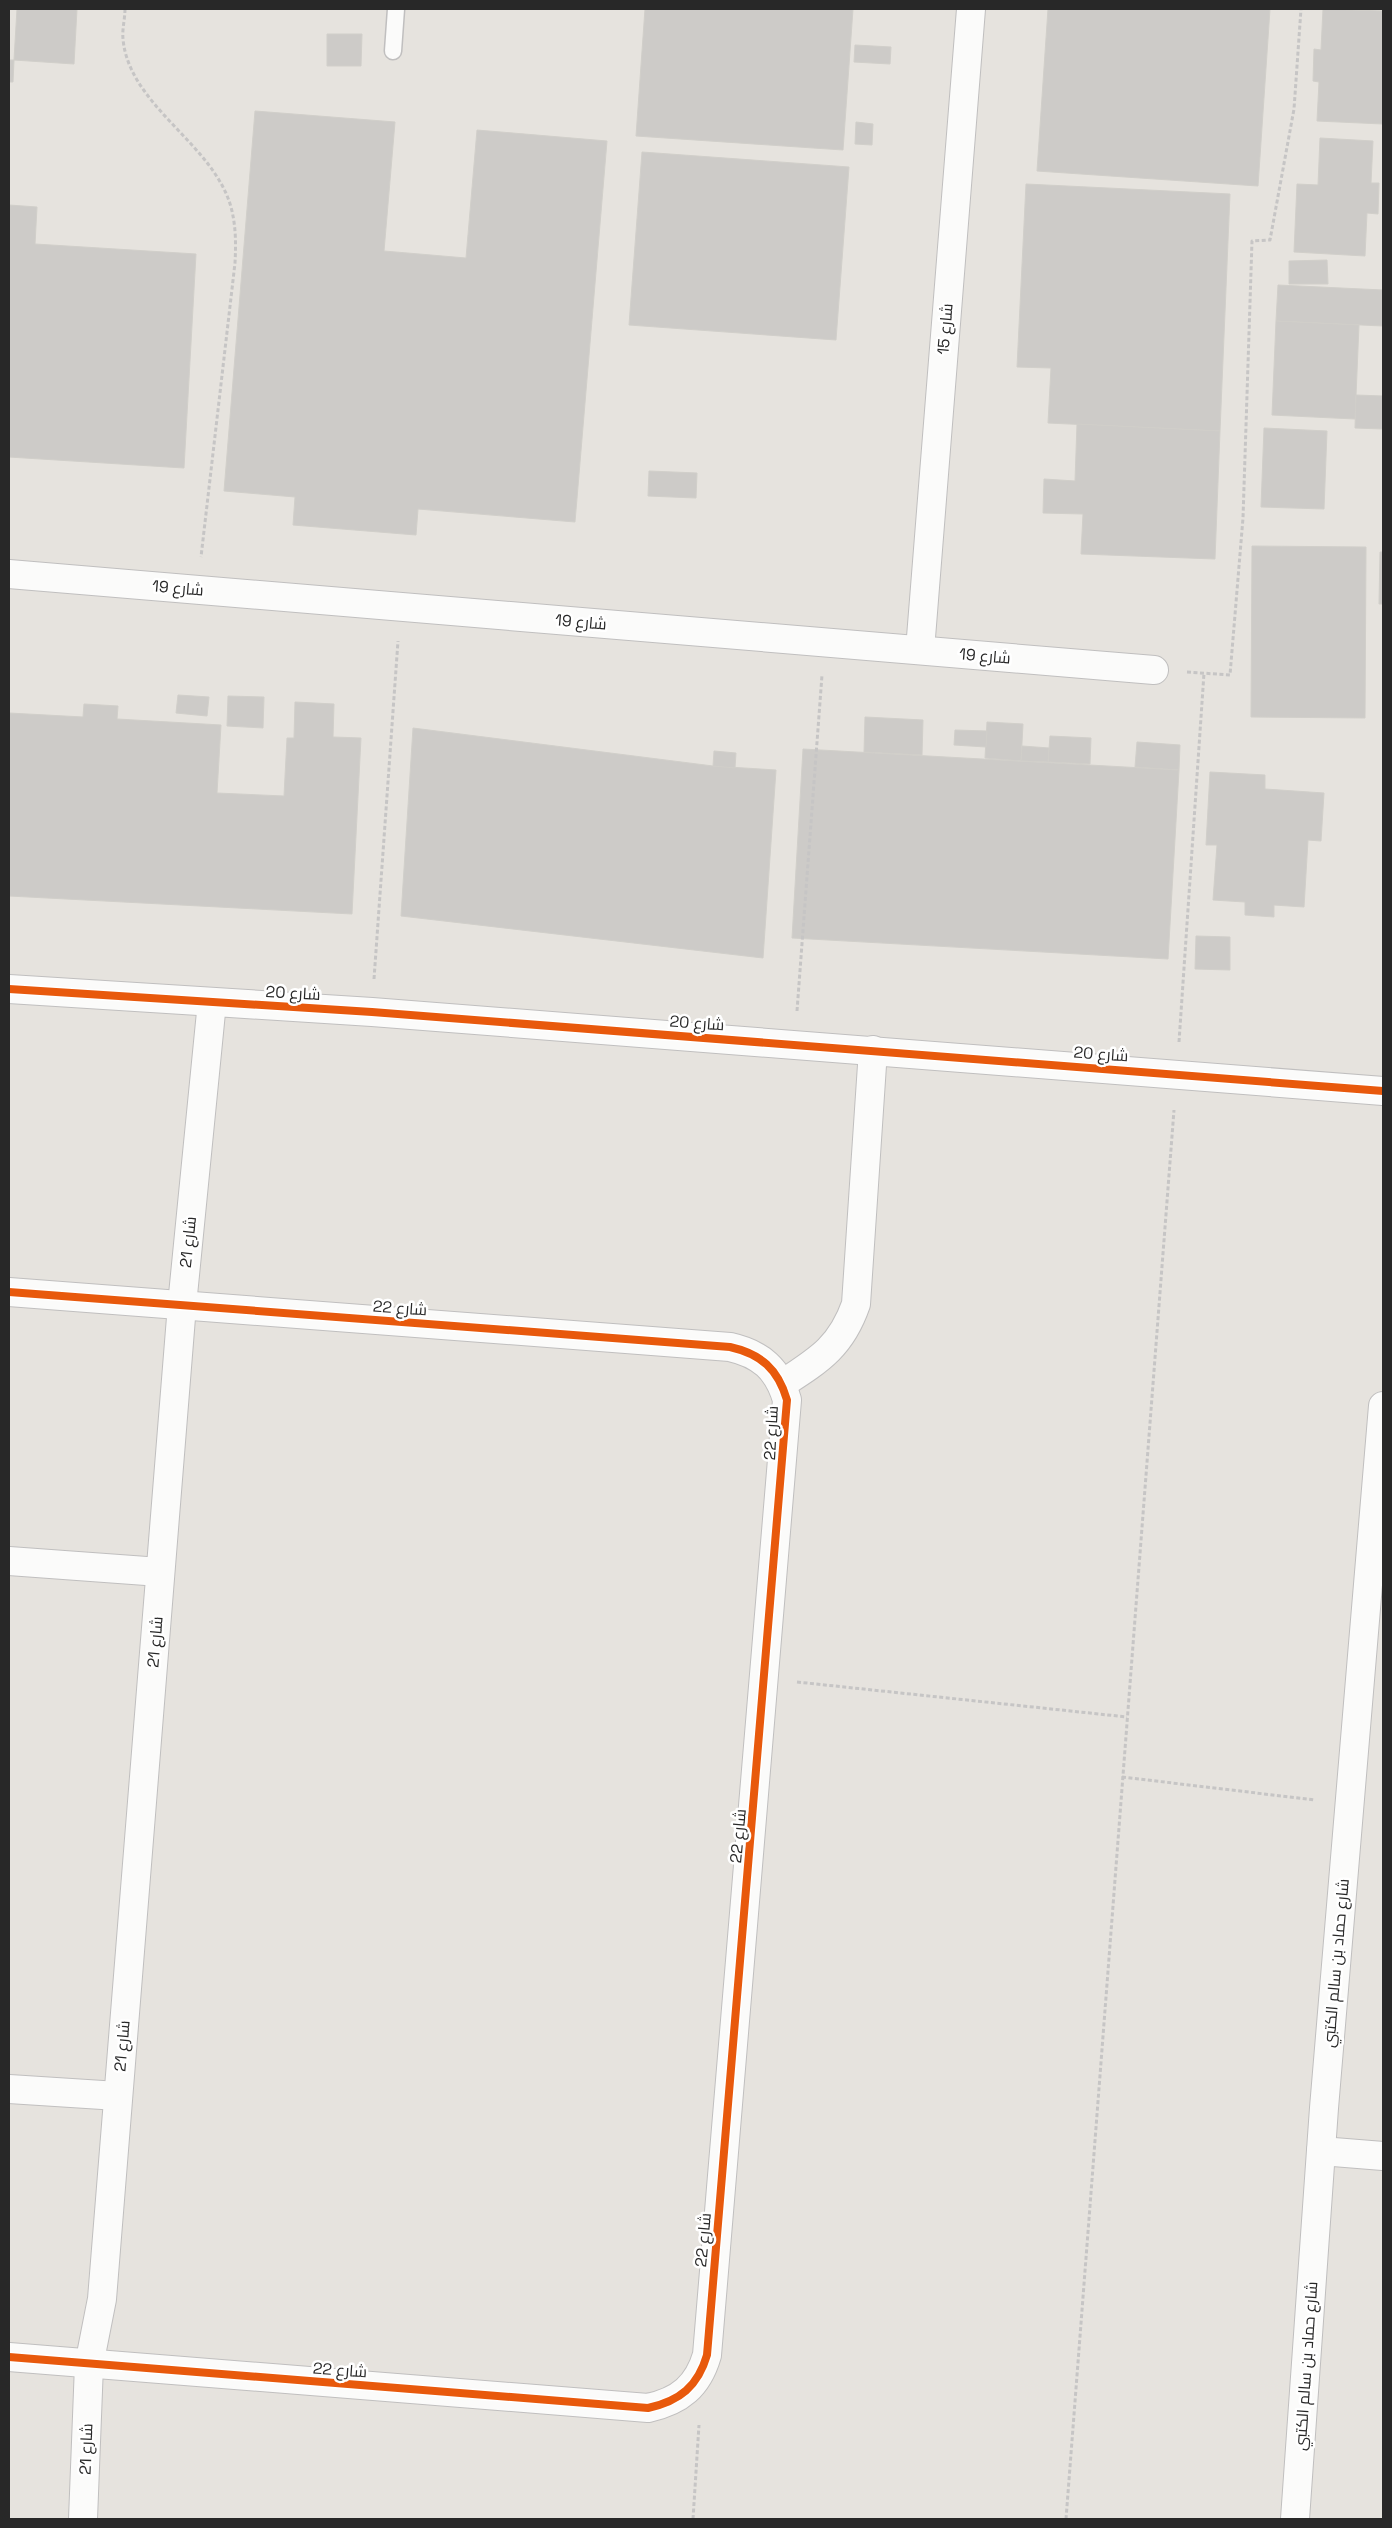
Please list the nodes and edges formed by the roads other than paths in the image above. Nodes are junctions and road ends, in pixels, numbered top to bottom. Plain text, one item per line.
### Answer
1 (396, 9) edge
2 (971, 9) edge
3 (393, 51) dead end
4 (9, 574) edge
5 (920, 650) junction
6 (1154, 670) road end
7 (9, 989) edge
8 (212, 1002) junction
9 (872, 1050) junction
10 (1383, 1091) edge
11 (9, 1292) edge
12 (182, 1305) junction
13 (782, 1384) junction
14 (1383, 1406) edge
15 (9, 1561) edge
16 (160, 1572) junction
17 (9, 2090) edge
18 (118, 2096) junction
19 (1321, 2151) junction
20 (1383, 2156) edge
21 (9, 2357) edge
22 (89, 2364) junction
23 (83, 2519) edge
24 (1295, 2519) edge

1 - 3 lane
2 - 5 street, شارع 15
4 - 5 street, شارع 19
5 - 6 street, شارع 19
7 - 8 street, شارع 20
8 - 9 street, شارع 20
8 - 12 street, شارع 21
9 - 10 street, شارع 20
9 - 13 street
11 - 12 street, شارع 22
12 - 13 street, شارع 22
12 - 16 street, شارع 21
13 - 22 street, شارع 22
14 - 19 street, شارع حماد بن سالم الكتبي
15 - 16 street
16 - 18 street, شارع 21
17 - 18 street
18 - 22 street, شارع 21
19 - 20 street
19 - 24 street, شارع حماد بن سالم الكتبي
21 - 22 street, شارع 22
22 - 23 street, شارع 21

